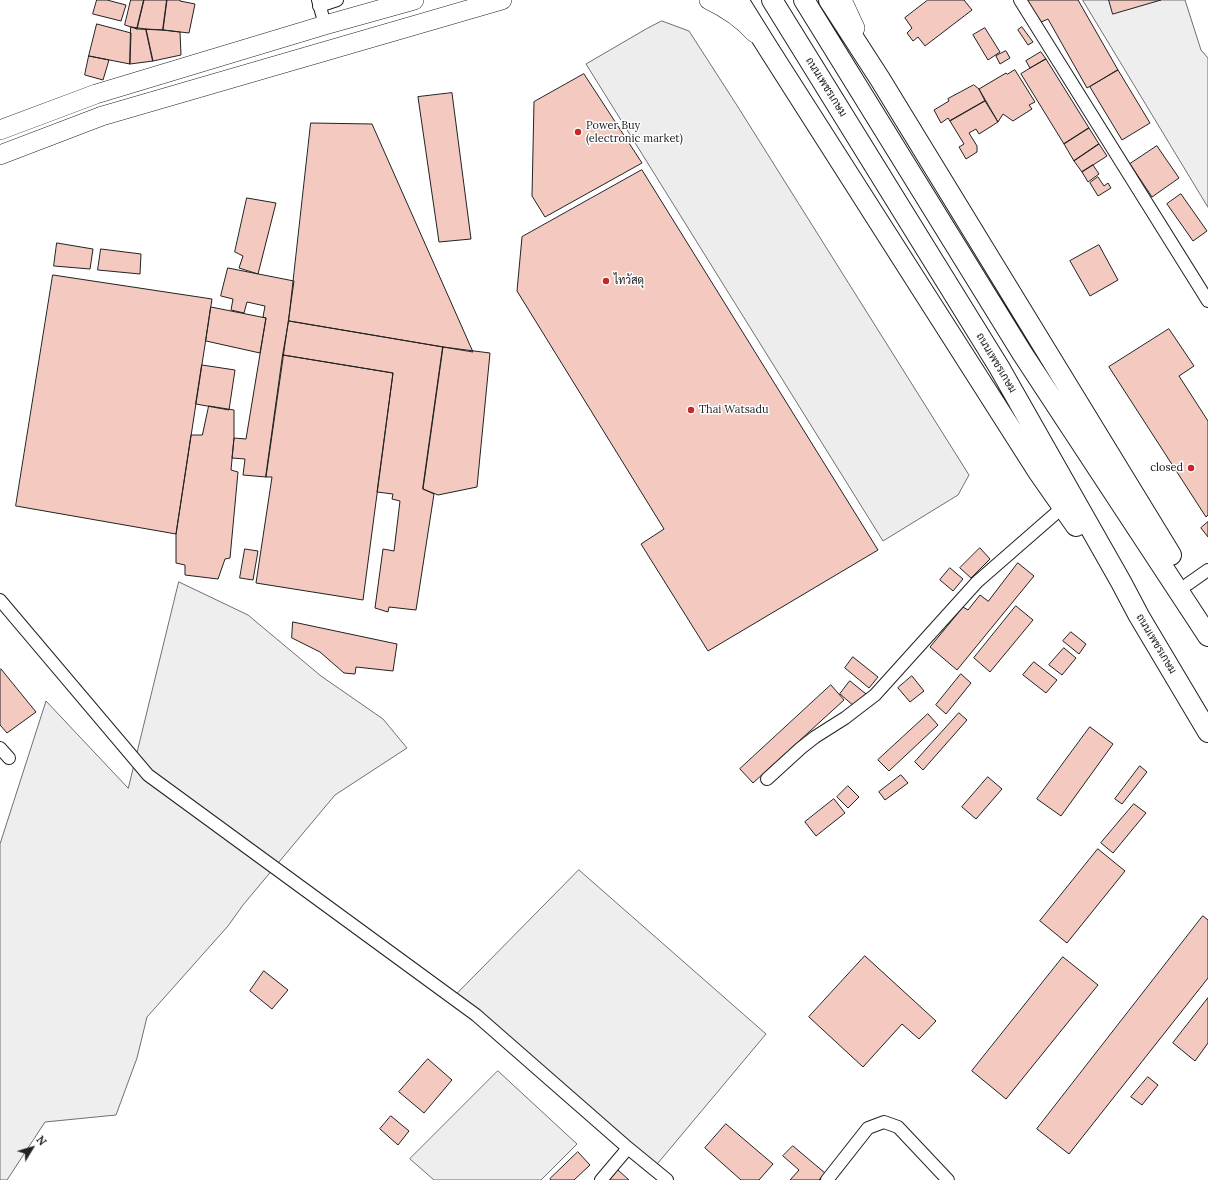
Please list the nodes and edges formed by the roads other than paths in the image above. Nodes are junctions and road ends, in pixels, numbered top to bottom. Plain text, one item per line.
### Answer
1 (336, 0) edge
2 (414, 0) edge
3 (502, 0) edge
4 (709, 0) edge
5 (772, 0) edge
6 (804, 0) edge
7 (829, 0) edge
8 (842, 0) edge
9 (1020, 0) edge
10 (318, 3) edge
11 (743, 4) edge
12 (325, 25) junction
13 (768, 48) junction
14 (880, 79) junction
15 (0, 130) edge
16 (0, 156) edge
17 (1208, 302) edge
18 (1063, 507) junction
19 (1208, 570) edge
20 (1188, 584) junction
21 (0, 600) edge
22 (1139, 616) junction
23 (1208, 633) edge
24 (1208, 636) edge
25 (1208, 732) edge
26 (0, 748) edge
27 (9, 758) dead end
28 (767, 779) dead end
29 (628, 1148) junction
30 (601, 1180) edge
31 (667, 1180) edge
32 (827, 1180) edge
33 (948, 1180) edge

1 - 10 street
2 - 12 main road
3 - 16 main road
4 - 13 main road
5 - 22 highway, ถนนเพชรเกษม
6 - 24 highway
7 - 14 highway
8 - 14 main road
9 - 17 street
10 - 12 street
11 - 13 highway
12 - 15 main road
13 - 18 highway
14 - 20 highway
18 - 22 highway
18 - 28 street
19 - 20 street
20 - 23 highway
21 - 29 street
22 - 25 highway, ถนนเพชรเกษม
26 - 27 street
29 - 30 street
29 - 31 street
32 - 33 street

